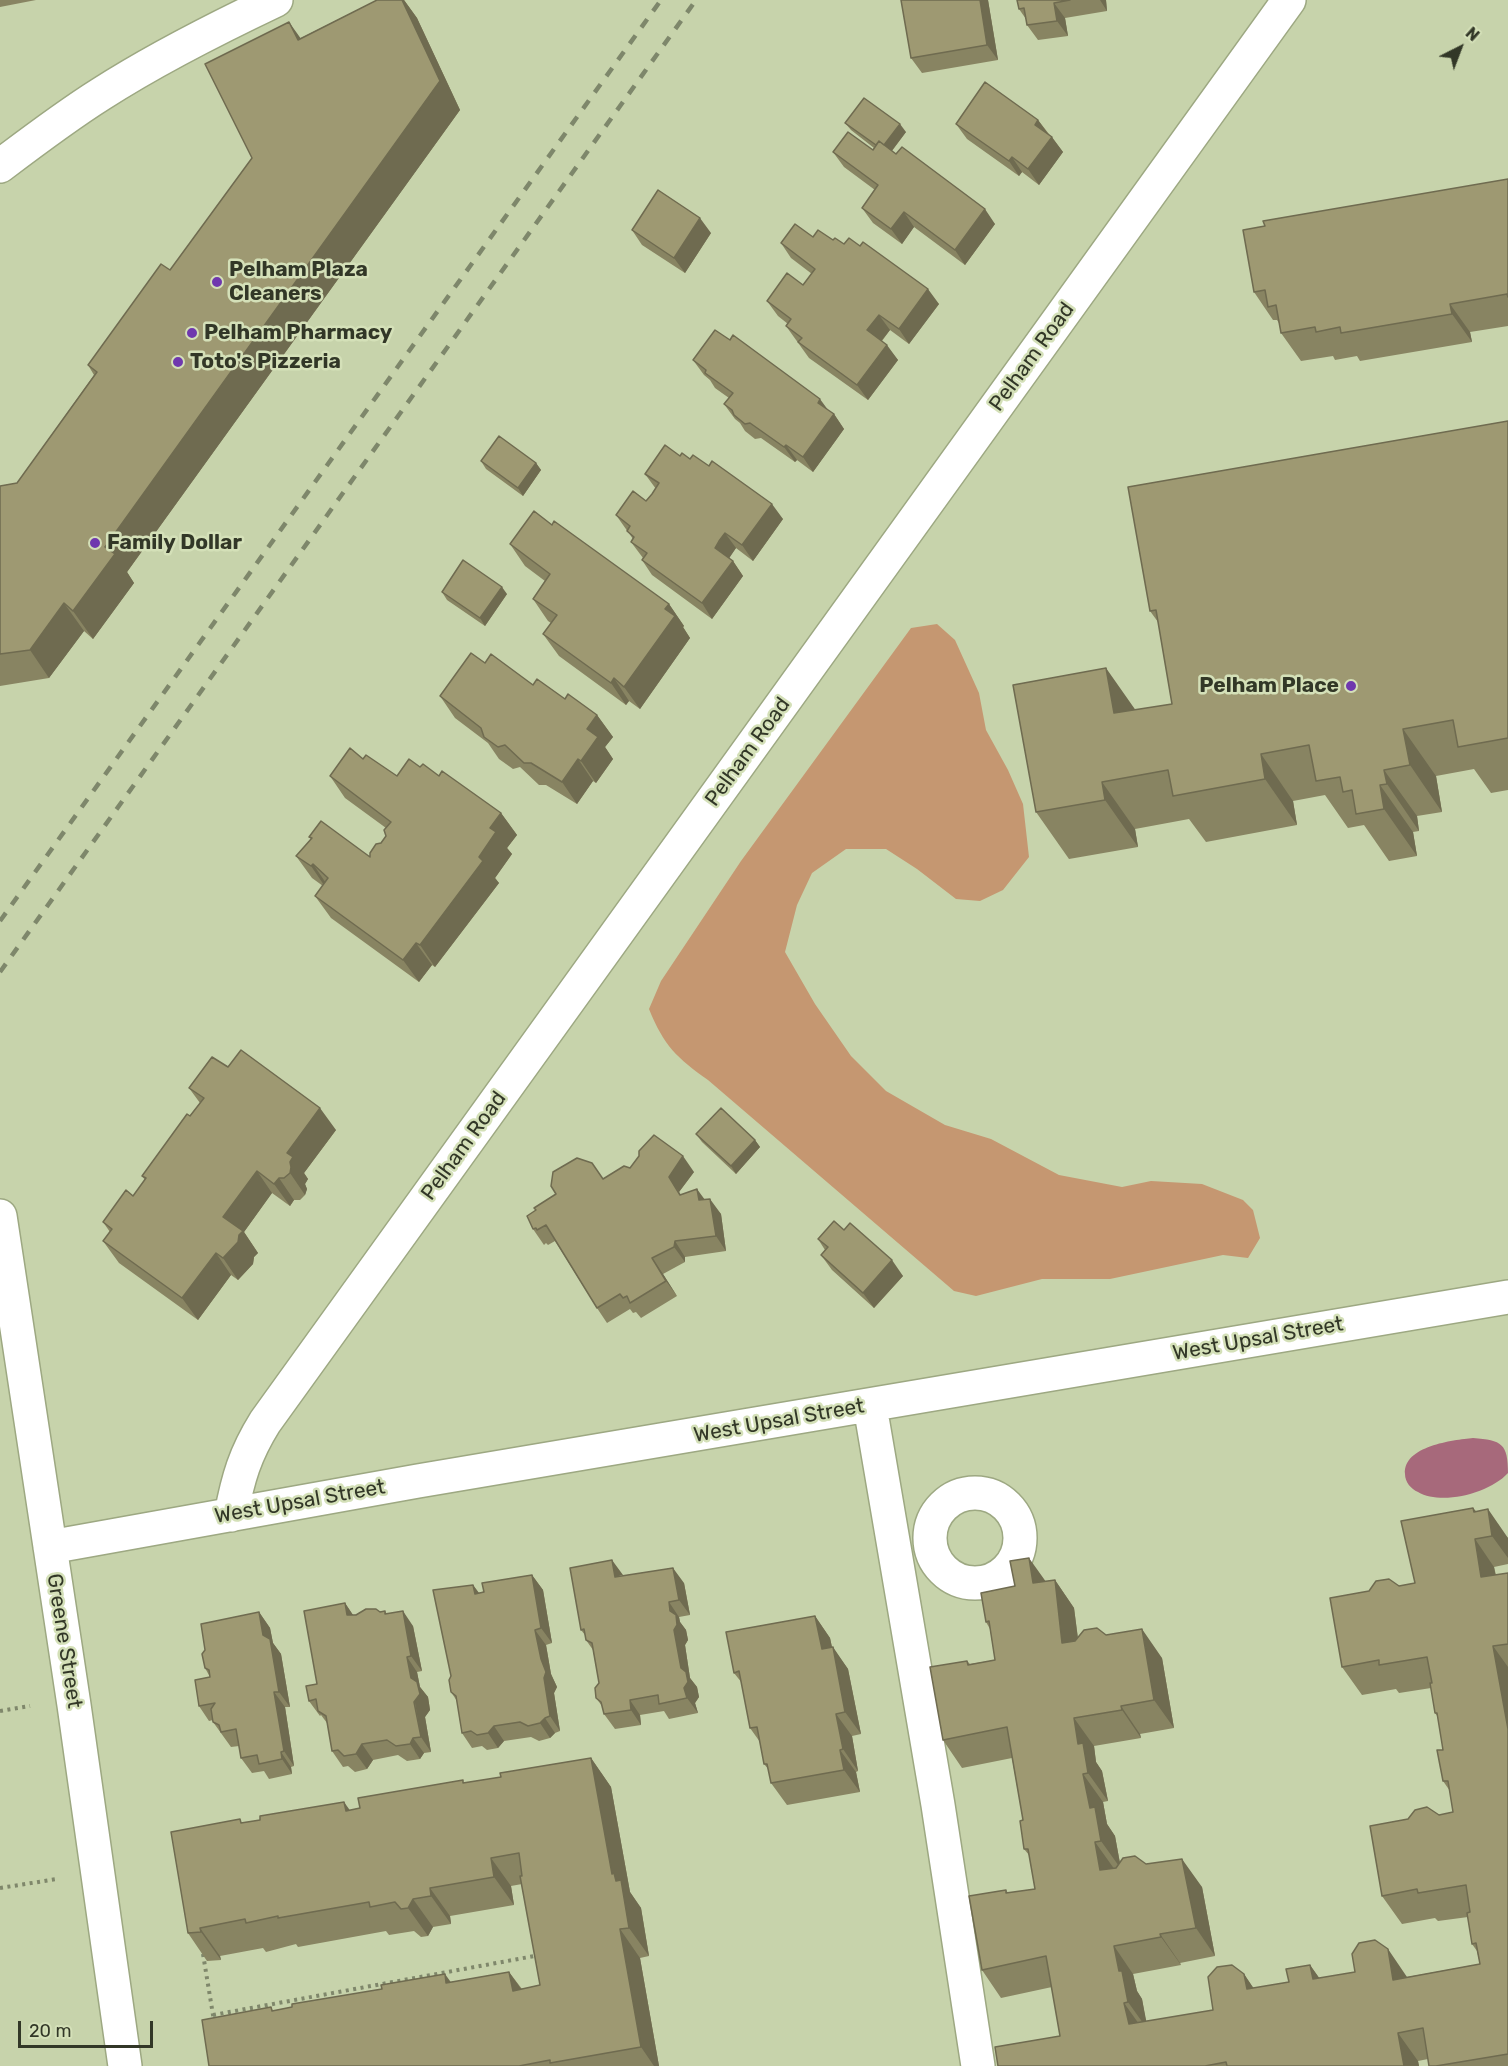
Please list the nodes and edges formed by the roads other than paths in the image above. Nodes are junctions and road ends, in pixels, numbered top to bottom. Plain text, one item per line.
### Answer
1 (276, 0) edge
2 (1289, 0) edge
3 (0, 166) edge
4 (0, 1216) edge
5 (1508, 1297) edge
6 (870, 1406) junction
7 (231, 1515) junction
8 (930, 1545) dead end
9 (50, 1547) junction
10 (895, 1550) junction
11 (125, 2066) edge
12 (978, 2066) edge

1 - 3 street
2 - 7 street, Pelham Road
4 - 9 street, Greene Street
5 - 6 street, West Upsal Street
6 - 7 street, West Upsal Street
6 - 10 street
7 - 9 street, West Upsal Street
8 - 10 street
9 - 11 street, Greene Street
10 - 12 street

